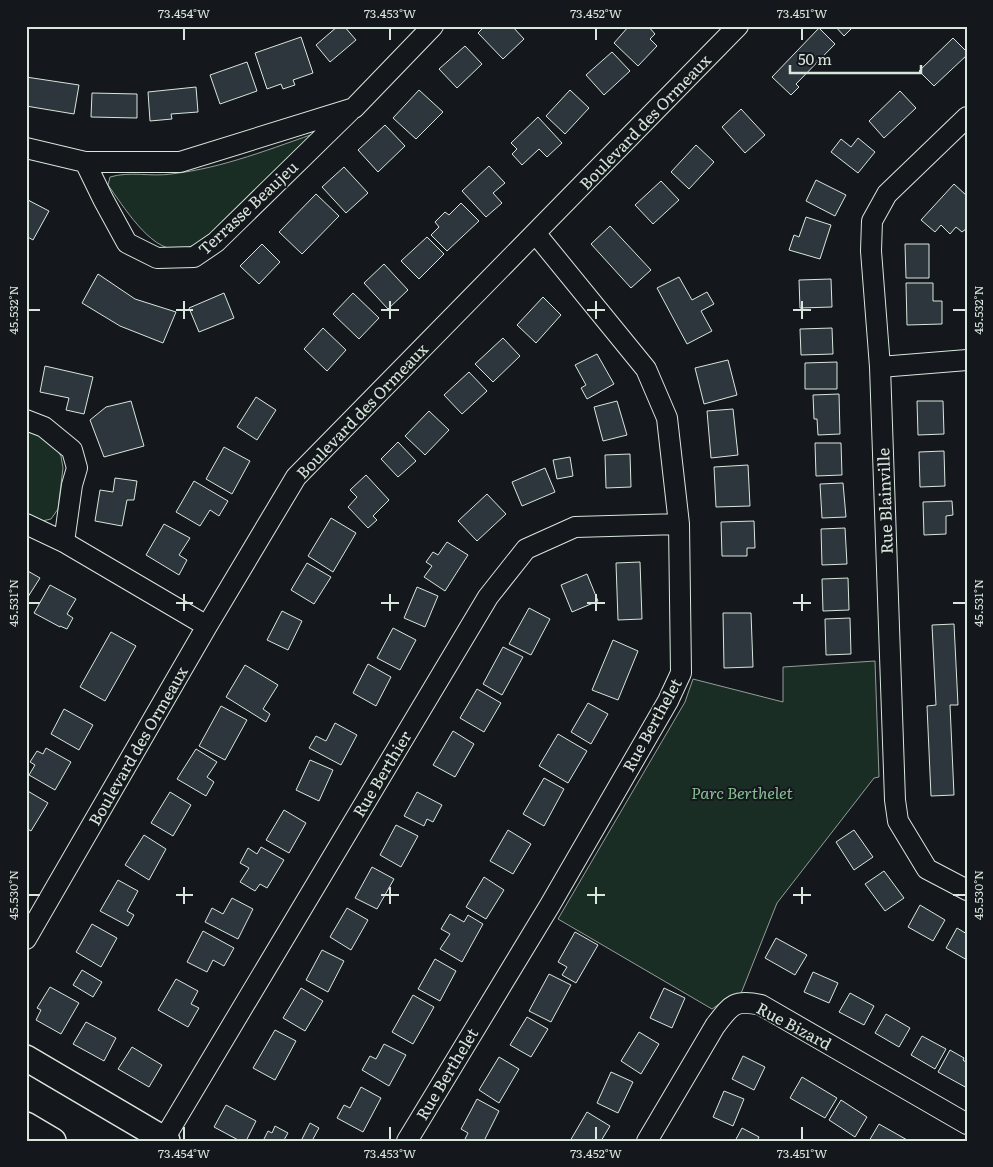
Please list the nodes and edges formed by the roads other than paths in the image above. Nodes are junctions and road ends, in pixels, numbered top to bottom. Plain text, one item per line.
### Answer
1 (433, 26) edge
2 (738, 26) edge
3 (354, 108) junction
4 (967, 117) edge
5 (26, 148) edge
6 (85, 162) junction
7 (536, 234) junction
8 (967, 360) edge
9 (880, 367) junction
10 (26, 420) edge
11 (26, 524) edge
12 (679, 524) junction
13 (64, 542) junction
14 (208, 626) junction
15 (967, 890) edge
16 (26, 939) edge
17 (26, 1058) edge
18 (967, 1124) edge
19 (26, 1125) edge
20 (166, 1140) edge
21 (53, 1141) edge
22 (407, 1141) edge
23 (647, 1141) edge

1 - 3 street, Terrasse Beaujeu
2 - 7 street, Boulevard des Ormeaux
3 - 6 street, Terrasse Beaujeu
3 - 6 street, Terrasse Beaujeu
4 - 9 street, Rue Blainville
5 - 6 street, Terrasse Beaujeu
7 - 12 street, Rue Berthelet
7 - 14 street, Boulevard des Ormeaux
8 - 9 street
9 - 15 street, Rue Blainville
10 - 13 street
11 - 13 street
12 - 20 street, Rue Berthier
12 - 22 street, Rue Berthelet
13 - 14 street
14 - 16 street, Boulevard des Ormeaux
17 - 20 main road
18 - 23 street, Rue Bizard
19 - 21 main road

